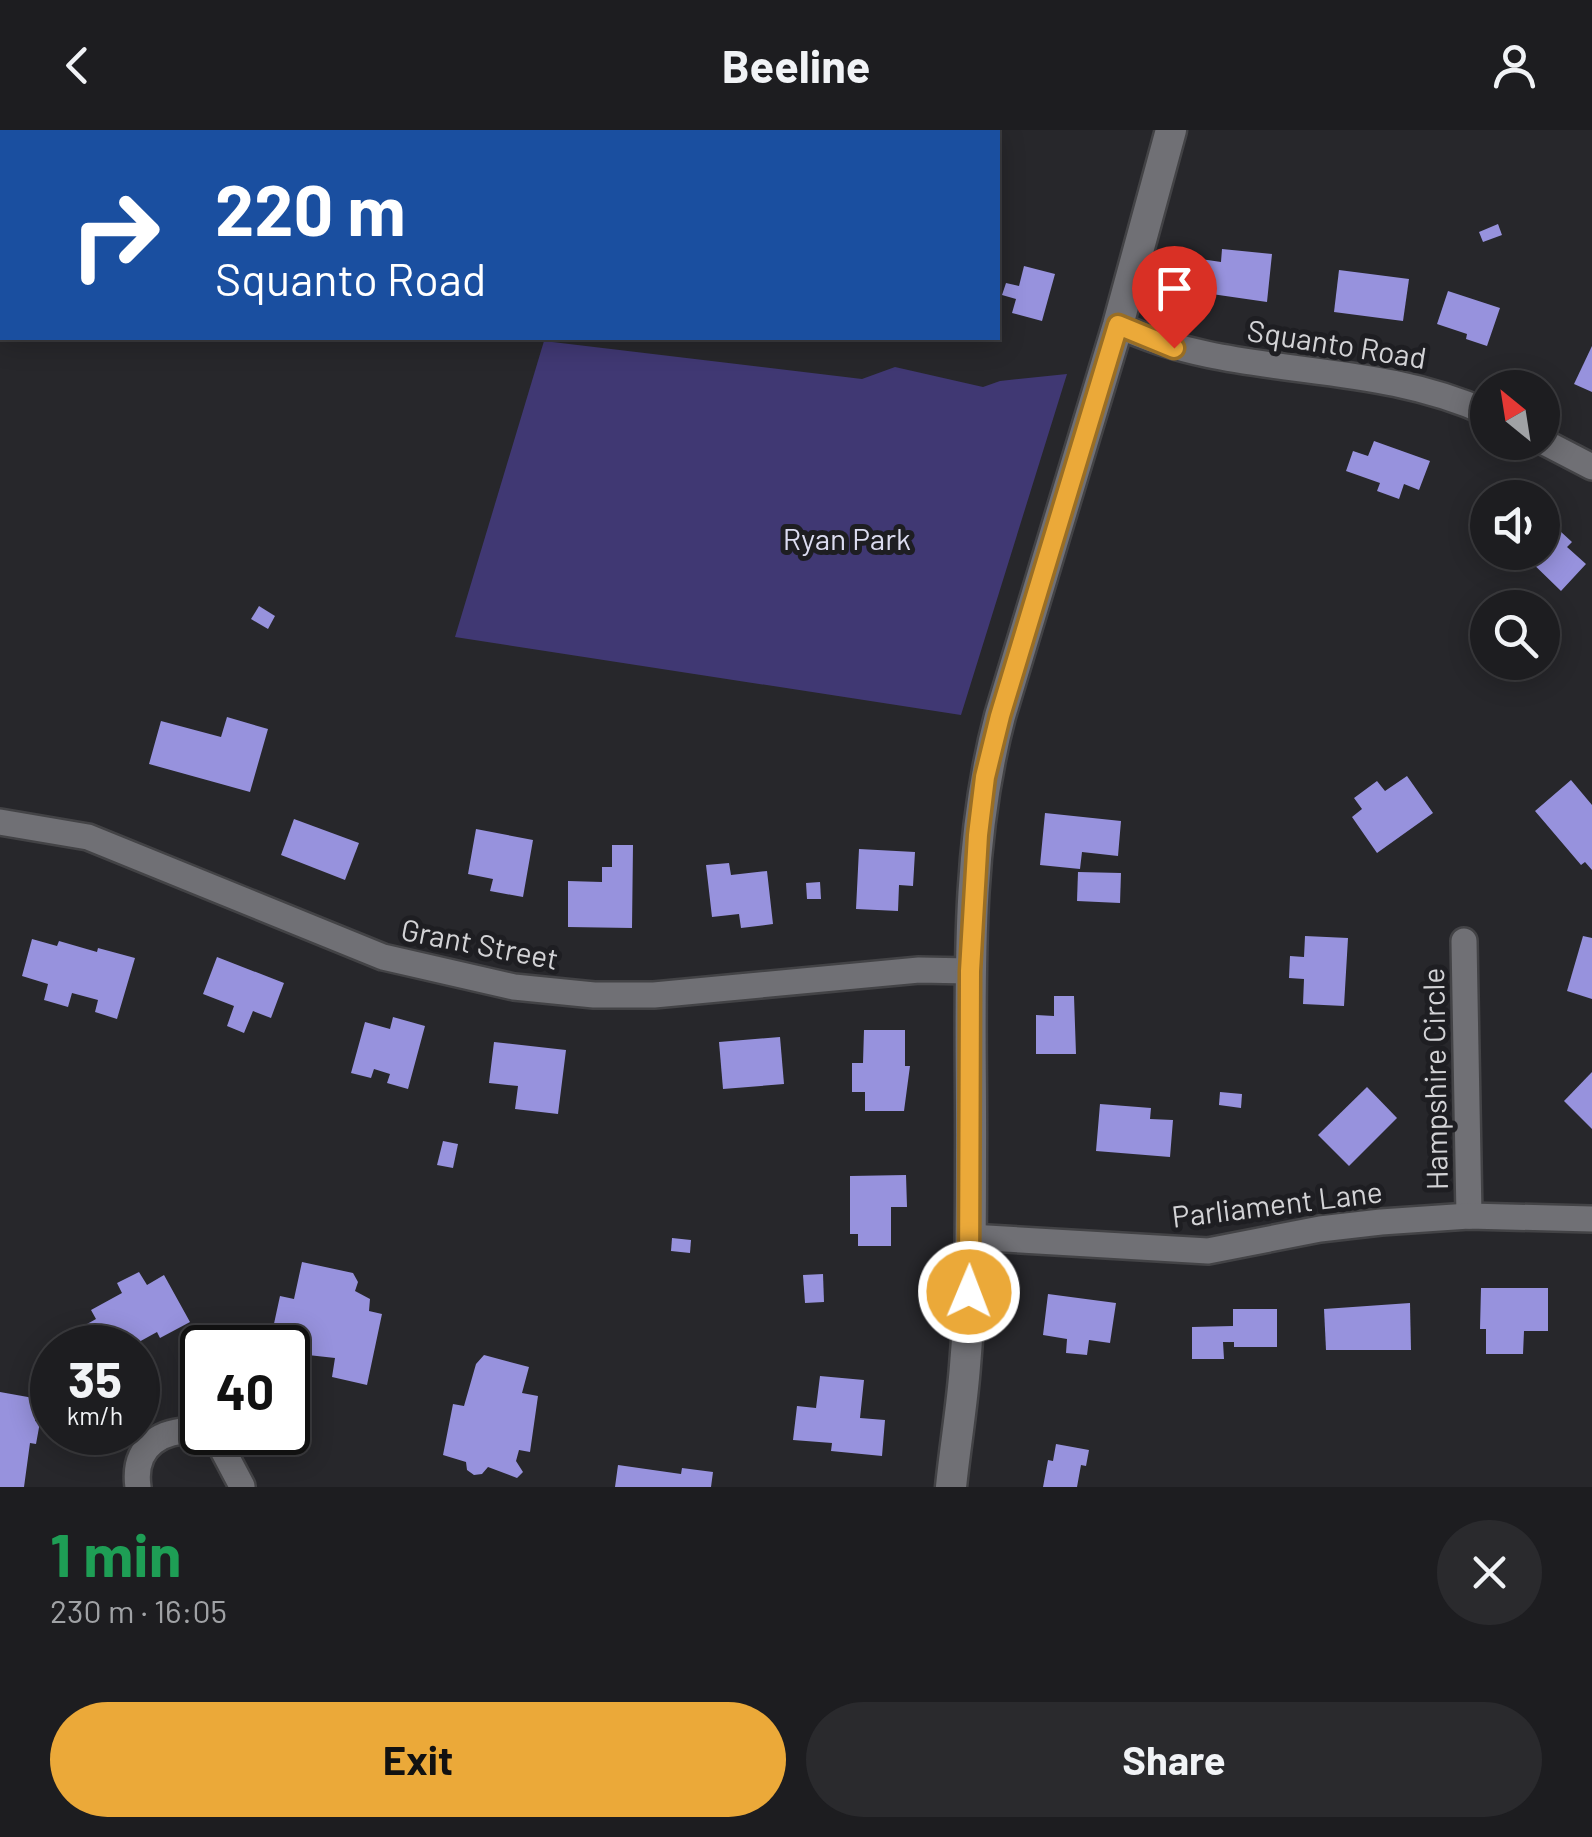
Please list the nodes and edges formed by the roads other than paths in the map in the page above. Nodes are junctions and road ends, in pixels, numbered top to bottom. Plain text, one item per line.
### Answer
1 (1171, 130) edge
2 (1118, 325) junction
3 (1470, 407) edge
4 (1560, 450) edge
5 (1592, 466) edge
6 (0, 822) edge
7 (1464, 941) dead end
8 (970, 971) junction
9 (1469, 1216) junction
10 (1592, 1219) edge
11 (970, 1237) junction
12 (180, 1429) edge
13 (226, 1455) edge
14 (242, 1486) edge
15 (138, 1487) edge
16 (260, 1487) edge
17 (951, 1487) edge

1 - 2 street
2 - 3 street, Squanto Road
2 - 8 street
4 - 5 street
6 - 8 street, Grant Street
7 - 9 street, Hampshire Circle
8 - 11 street
9 - 10 street, Parliament Lane
9 - 11 street, Parliament Lane
11 - 17 street
12 - 15 street
13 - 14 street
14 - 16 street

